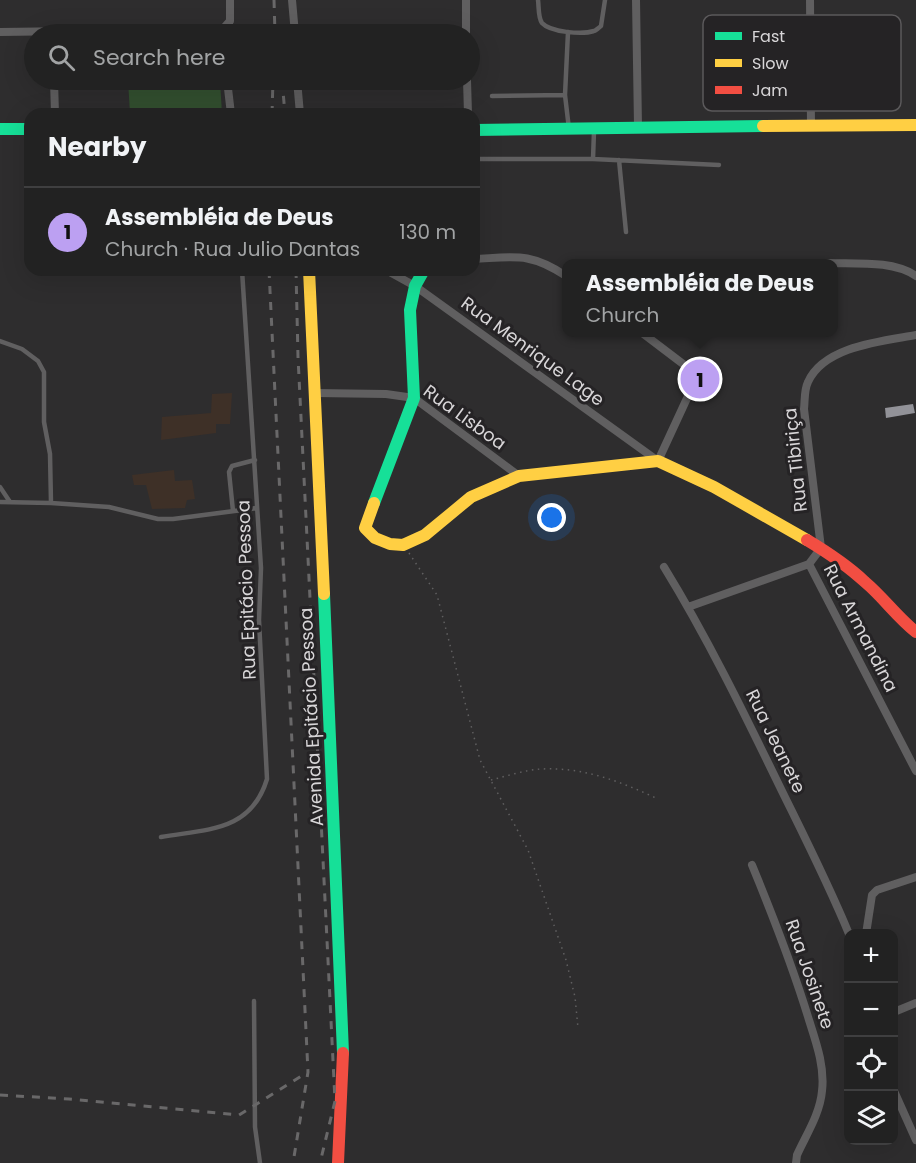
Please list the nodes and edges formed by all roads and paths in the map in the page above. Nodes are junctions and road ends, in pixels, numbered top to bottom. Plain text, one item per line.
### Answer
1 (230, 0) edge
2 (292, 0) edge
3 (466, 0) edge
4 (538, 0) edge
5 (605, 0) edge
6 (636, 0) edge
7 (810, 0) edge
8 (810, 15) edge
9 (228, 24) edge
10 (294, 24) edge
11 (466, 24) edge
12 (0, 32) edge
13 (24, 32) edge
14 (568, 32) junction
15 (54, 90) edge
16 (228, 90) edge
17 (298, 90) edge
18 (467, 90) edge
19 (565, 95) junction
20 (492, 96) dead end
21 (55, 108) edge
22 (230, 108) edge
23 (299, 108) edge
24 (468, 108) edge
25 (811, 111) edge
26 (916, 125) edge
27 (638, 126) junction
28 (811, 126) junction
29 (0, 129) edge
30 (24, 129) edge
31 (569, 129) junction
32 (594, 129) junction
33 (480, 130) edge
34 (480, 159) edge
35 (593, 159) junction
36 (619, 160) junction
37 (719, 165) dead end
38 (626, 232) dead end
39 (480, 258) edge
40 (838, 263) edge
41 (562, 273) edge
42 (242, 276) edge
43 (309, 276) edge
44 (397, 276) edge
45 (421, 276) edge
46 (916, 276) edge
47 (415, 286) junction
48 (916, 335) edge
49 (646, 337) edge
50 (0, 341) edge
51 (316, 393) junction
52 (414, 398) junction
53 (255, 460) junction
54 (658, 461) junction
55 (519, 476) junction
56 (0, 487) edge
57 (0, 502) edge
58 (10, 502) junction
59 (51, 503) junction
60 (257, 508) junction
61 (233, 511) junction
62 (403, 545) junction
63 (821, 548) junction
64 (809, 564) junction
65 (663, 567) dead end
66 (688, 607) junction
67 (916, 632) edge
68 (916, 771) edge
69 (490, 780) junction
70 (656, 798) dead end
71 (160, 837) dead end
72 (752, 865) dead end
73 (916, 877) edge
74 (847, 929) edge
75 (867, 929) edge
76 (254, 1001) dead end
77 (916, 1003) edge
78 (898, 1010) edge
79 (578, 1028) dead end
80 (898, 1100) edge
81 (916, 1140) edge
82 (260, 1163) edge
83 (338, 1163) edge
84 (796, 1163) edge

1 - 9 street
2 - 10 street
3 - 11 street
4 - 14 lane
5 - 14 lane
6 - 27 street
7 - 8 street
12 - 13 street
14 - 19 lane
15 - 21 street
16 - 22 street
17 - 23 street
18 - 24 street
19 - 20 lane
19 - 31 lane
25 - 28 street
26 - 28 street
27 - 28 street
27 - 32 street
29 - 30 street
31 - 32 street
31 - 33 street
32 - 35 lane
34 - 35 lane
35 - 36 lane
36 - 37 lane
36 - 38 lane
39 - 41 street
40 - 46 street
42 - 53 lane, Rua Epitácio Pessoa
43 - 51 street, Avenida Epitácio Pessoa
44 - 47 street, Rua Menrique Lage
45 - 47 street
47 - 52 street
47 - 54 street, Rua Menrique Lage
48 - 63 street, Rua Tibiriça
49 - 54 street
50 - 59 lane
51 - 52 street, Rua Lisboa
51 - 83 street, Avenida Epitácio Pessoa
52 - 55 street, Rua Lisboa
52 - 62 street
53 - 60 lane, Rua Epitácio Pessoa
53 - 61 lane
54 - 55 street
54 - 63 street
55 - 62 street
56 - 58 lane
57 - 58 lane
58 - 59 lane
59 - 61 lane
60 - 61 lane
60 - 71 lane, Rua Epitácio Pessoa
62 - 69 path
63 - 64 street
63 - 67 street
64 - 66 street
64 - 68 street, Rua Armandina
65 - 66 street, Rua Jeanete
66 - 74 street, Rua Jeanete
69 - 70 path
69 - 79 path
72 - 84 street, Rua Josinete
73 - 75 street
76 - 82 lane
77 - 78 street
80 - 81 street

